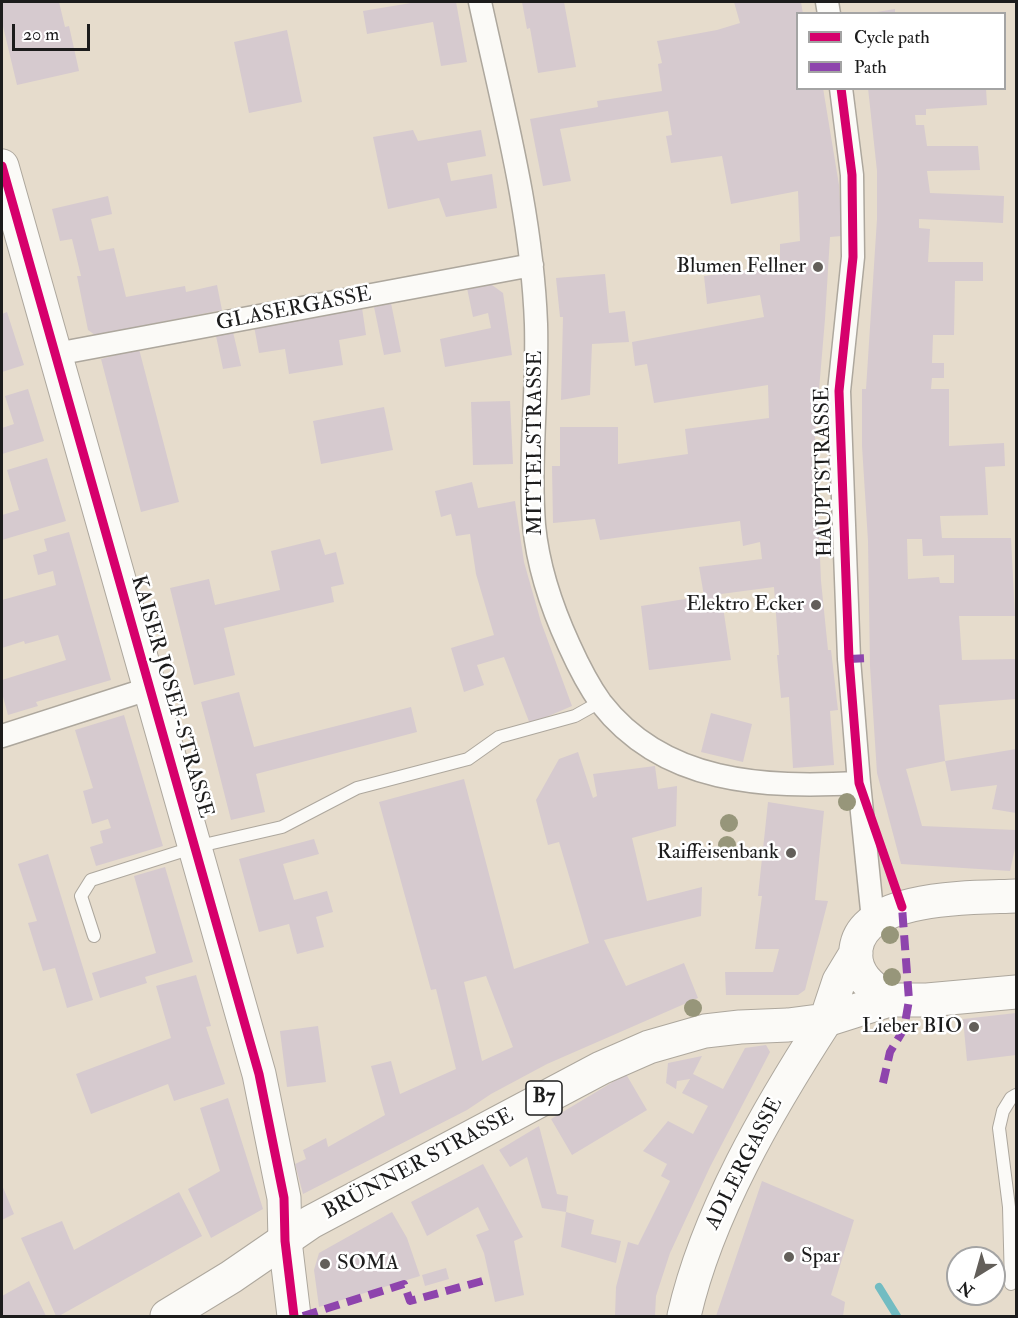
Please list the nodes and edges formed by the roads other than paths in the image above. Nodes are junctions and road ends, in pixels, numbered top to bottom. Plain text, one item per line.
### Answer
1 (480, 2) edge
2 (841, 90) edge
3 (2, 166) edge
4 (532, 265) junction
5 (56, 354) junction
6 (151, 688) junction
7 (600, 702) junction
8 (2, 736) edge
9 (859, 783) junction
10 (195, 848) junction
11 (1017, 896) edge
12 (873, 920) junction
13 (94, 936) dead end
14 (856, 953) junction
15 (1017, 992) edge
16 (889, 1000) junction
17 (826, 1020) junction
18 (1017, 1095) edge
19 (285, 1241) junction
20 (1011, 1284) dead end
21 (167, 1317) edge
22 (294, 1317) edge
23 (684, 1317) edge

1 - 4 street, MITTELSTRASSE
2 - 9 street, HAUPTSTRASSE
3 - 5 main road, KAISER JOSEF-STRASSE
4 - 5 street, GLASERGASSE
4 - 7 street, MITTELSTRASSE
5 - 6 main road, KAISER JOSEF-STRASSE
6 - 8 street
6 - 10 main road, KAISER JOSEF-STRASSE
7 - 9 street, MITTELSTRASSE
7 - 10 lane
9 - 12 street, HAUPTSTRASSE
10 - 13 lane
10 - 19 main road, KAISER JOSEF-STRASSE
11 - 12 main road
12 - 14 main road, ADLERGASSE
14 - 16 main road
14 - 17 main road, ADLERGASSE
15 - 16 main road, B7
16 - 17 main road, B7
17 - 19 main road, BRÜNNER STRASSE / B7
17 - 23 main road, ADLERGASSE
18 - 20 lane
19 - 21 main road, BRÜNNER STRASSE / B7
19 - 22 main road, KAISER JOSEF-STRASSE

